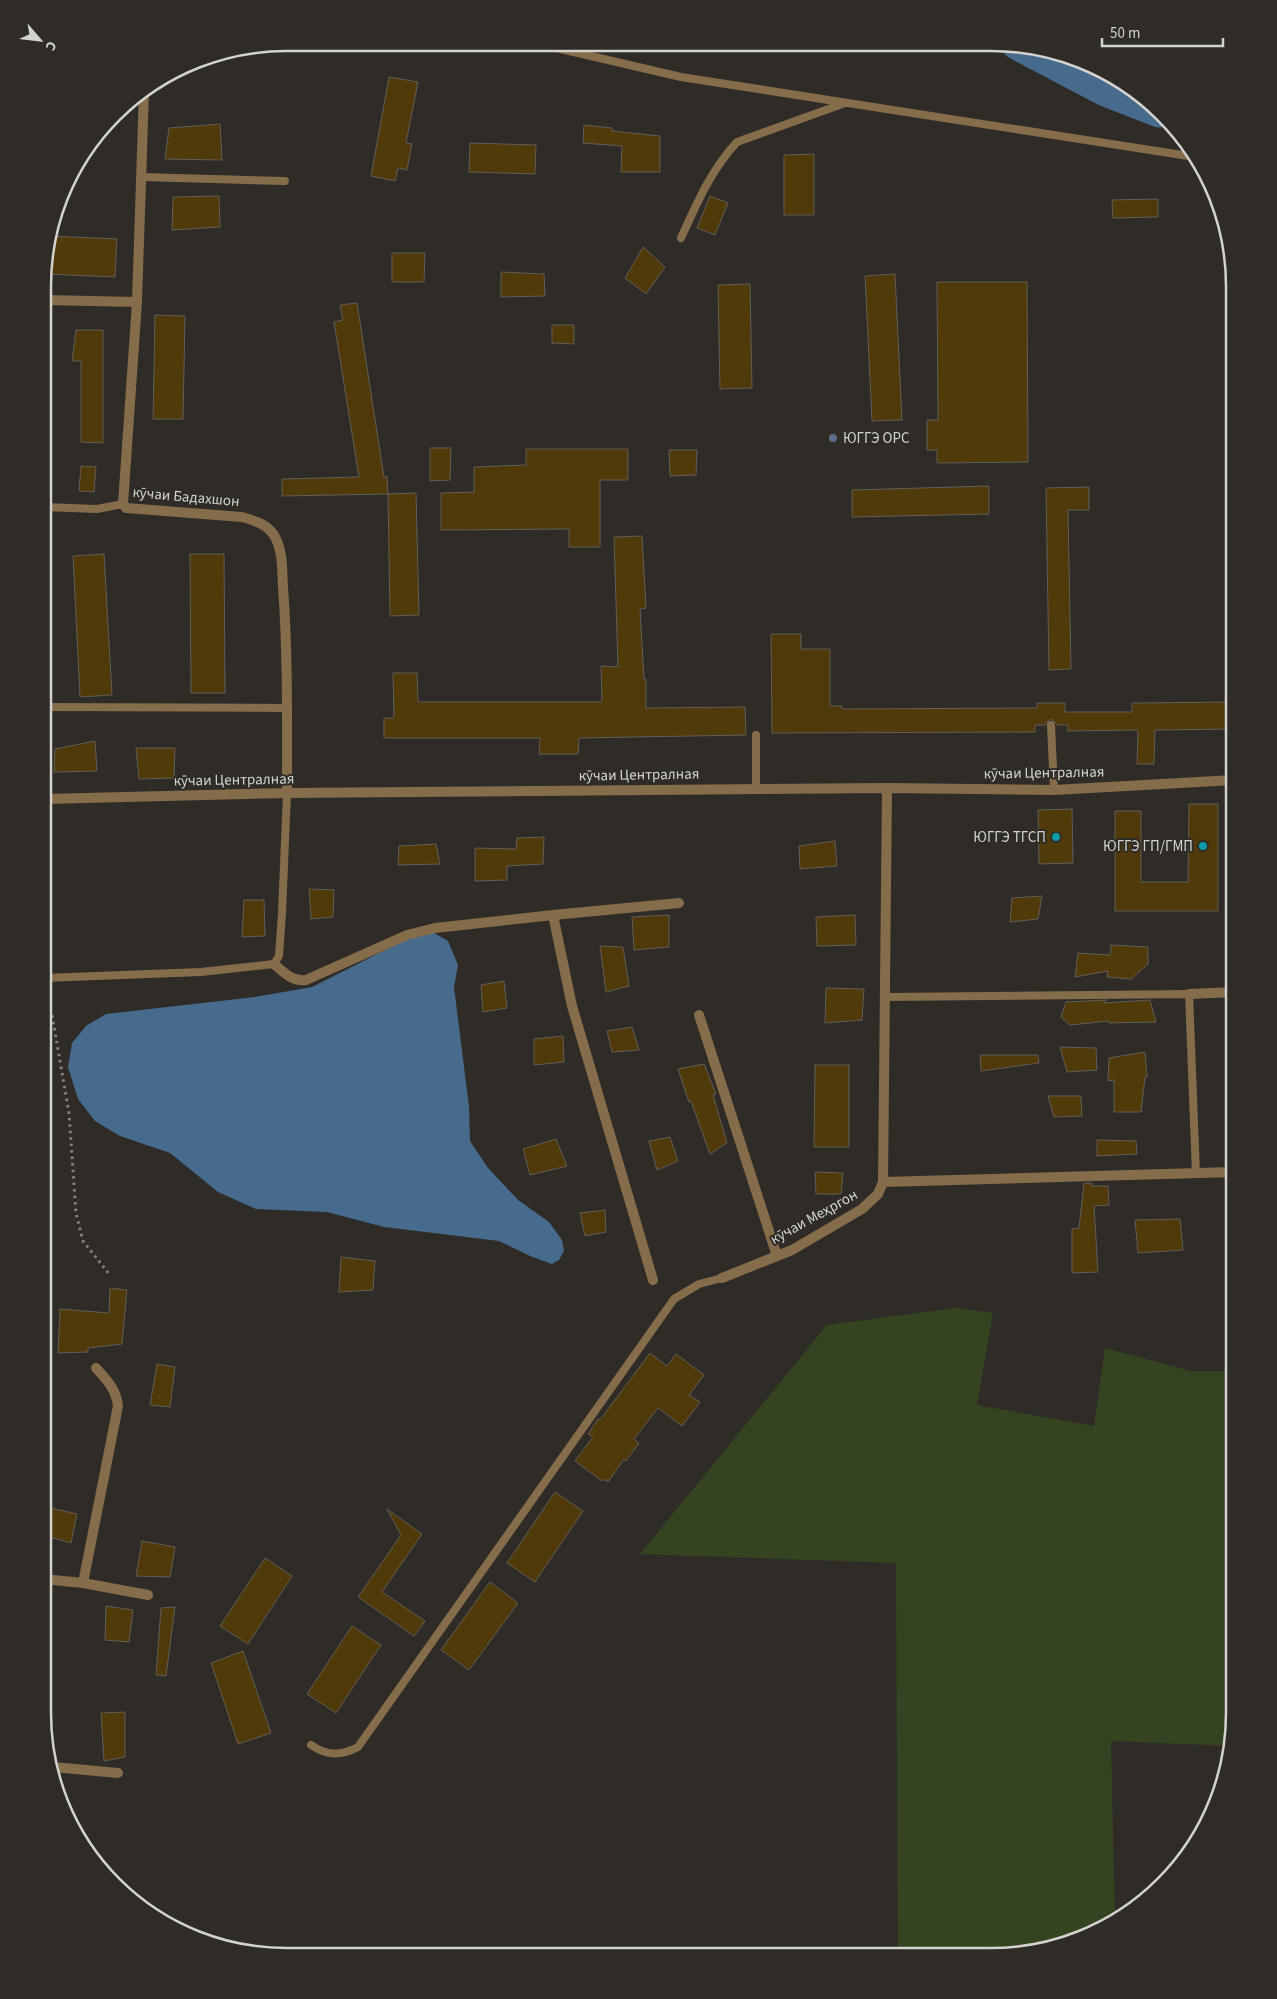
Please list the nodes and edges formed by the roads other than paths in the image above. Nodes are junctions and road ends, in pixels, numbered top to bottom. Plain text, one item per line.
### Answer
1 (569, 51) edge
2 (144, 99) edge
3 (847, 102) junction
4 (1186, 156) edge
5 (142, 177) junction
6 (285, 181) dead end
7 (681, 238) dead end
8 (51, 300) edge
9 (137, 302) junction
10 (123, 504) junction
11 (51, 507) edge
12 (51, 707) edge
13 (287, 708) junction
14 (1051, 725) dead end
15 (756, 735) dead end
16 (1226, 780) edge
17 (887, 788) junction
18 (756, 789) junction
19 (1054, 790) junction
20 (287, 793) junction
21 (51, 799) edge
22 (679, 903) dead end
23 (553, 915) junction
24 (274, 964) junction
25 (51, 978) edge
26 (1226, 992) edge
27 (1189, 994) junction
28 (884, 997) junction
29 (699, 1015) dead end
30 (1226, 1172) edge
31 (1196, 1174) junction
32 (883, 1182) junction
33 (777, 1256) junction
34 (722, 1278) joint
35 (653, 1280) dead end
36 (96, 1368) dead end
37 (51, 1580) edge
38 (83, 1583) junction
39 (148, 1595) dead end
40 (311, 1745) dead end
41 (58, 1767) edge
42 (118, 1773) dead end

1 - 3 lane
2 - 5 street, кӯчаи Бадахшон
3 - 4 lane
3 - 7 lane
5 - 6 lane
5 - 9 street, кӯчаи Бадахшон
8 - 9 street
9 - 10 street, кӯчаи Бадахшон
10 - 11 lane
10 - 13 street, кӯчаи Бадахшон
12 - 13 lane
13 - 20 street, кӯчаи Бадахшон
14 - 19 lane
15 - 18 lane
16 - 19 street, кӯчаи Централная
17 - 18 street, кӯчаи Централная
17 - 19 street, кӯчаи Централная
17 - 28 street
18 - 20 street, кӯчаи Централная
20 - 21 street, кӯчаи Централная
20 - 24 lane
22 - 23 street
23 - 24 street
23 - 35 street
24 - 25 lane
26 - 27 street
27 - 28 lane
27 - 31 lane
28 - 32 street
29 - 33 street
30 - 31 street
31 - 32 street
32 - 33 street, кӯчаи Меҳргон
33 - 34 street, кӯчаи Меҳргон
34 - 40 lane
36 - 38 street
37 - 38 street
38 - 39 street
41 - 42 street

